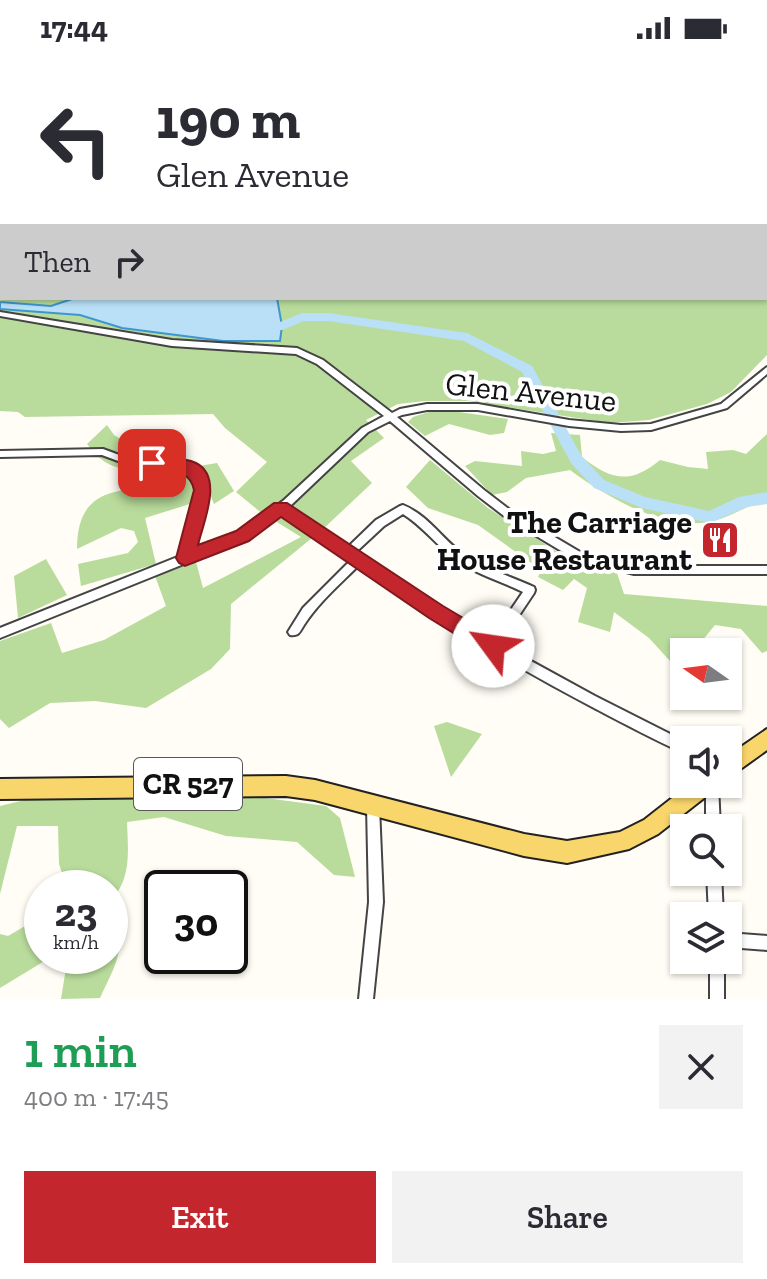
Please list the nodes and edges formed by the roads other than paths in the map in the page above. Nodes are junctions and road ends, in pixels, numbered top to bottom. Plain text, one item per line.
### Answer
1 (0, 314) edge
2 (767, 370) edge
3 (390, 416) junction
4 (0, 454) edge
5 (281, 508) junction
6 (352, 557) junction
7 (185, 558) junction
8 (767, 570) edge
9 (294, 632) dead end
10 (0, 633) edge
11 (493, 646) junction
12 (767, 738) edge
13 (670, 740) edge
14 (742, 757) edge
15 (0, 789) edge
16 (690, 798) edge
17 (373, 806) junction
18 (742, 941) edge
19 (767, 943) edge
20 (717, 974) edge
21 (366, 999) edge
22 (717, 999) edge

1 - 3 street
2 - 3 street, Glen Avenue
3 - 5 street, Glen Avenue
3 - 8 street
4 - 7 street
5 - 6 street
5 - 7 street, Glen Avenue
6 - 9 street
6 - 11 street
6 - 11 street
7 - 10 street, Glen Avenue
11 - 13 street
12 - 14 main road
15 - 17 main road, CR 527
16 - 17 main road, CR 527
17 - 21 street
18 - 19 street
20 - 22 street

